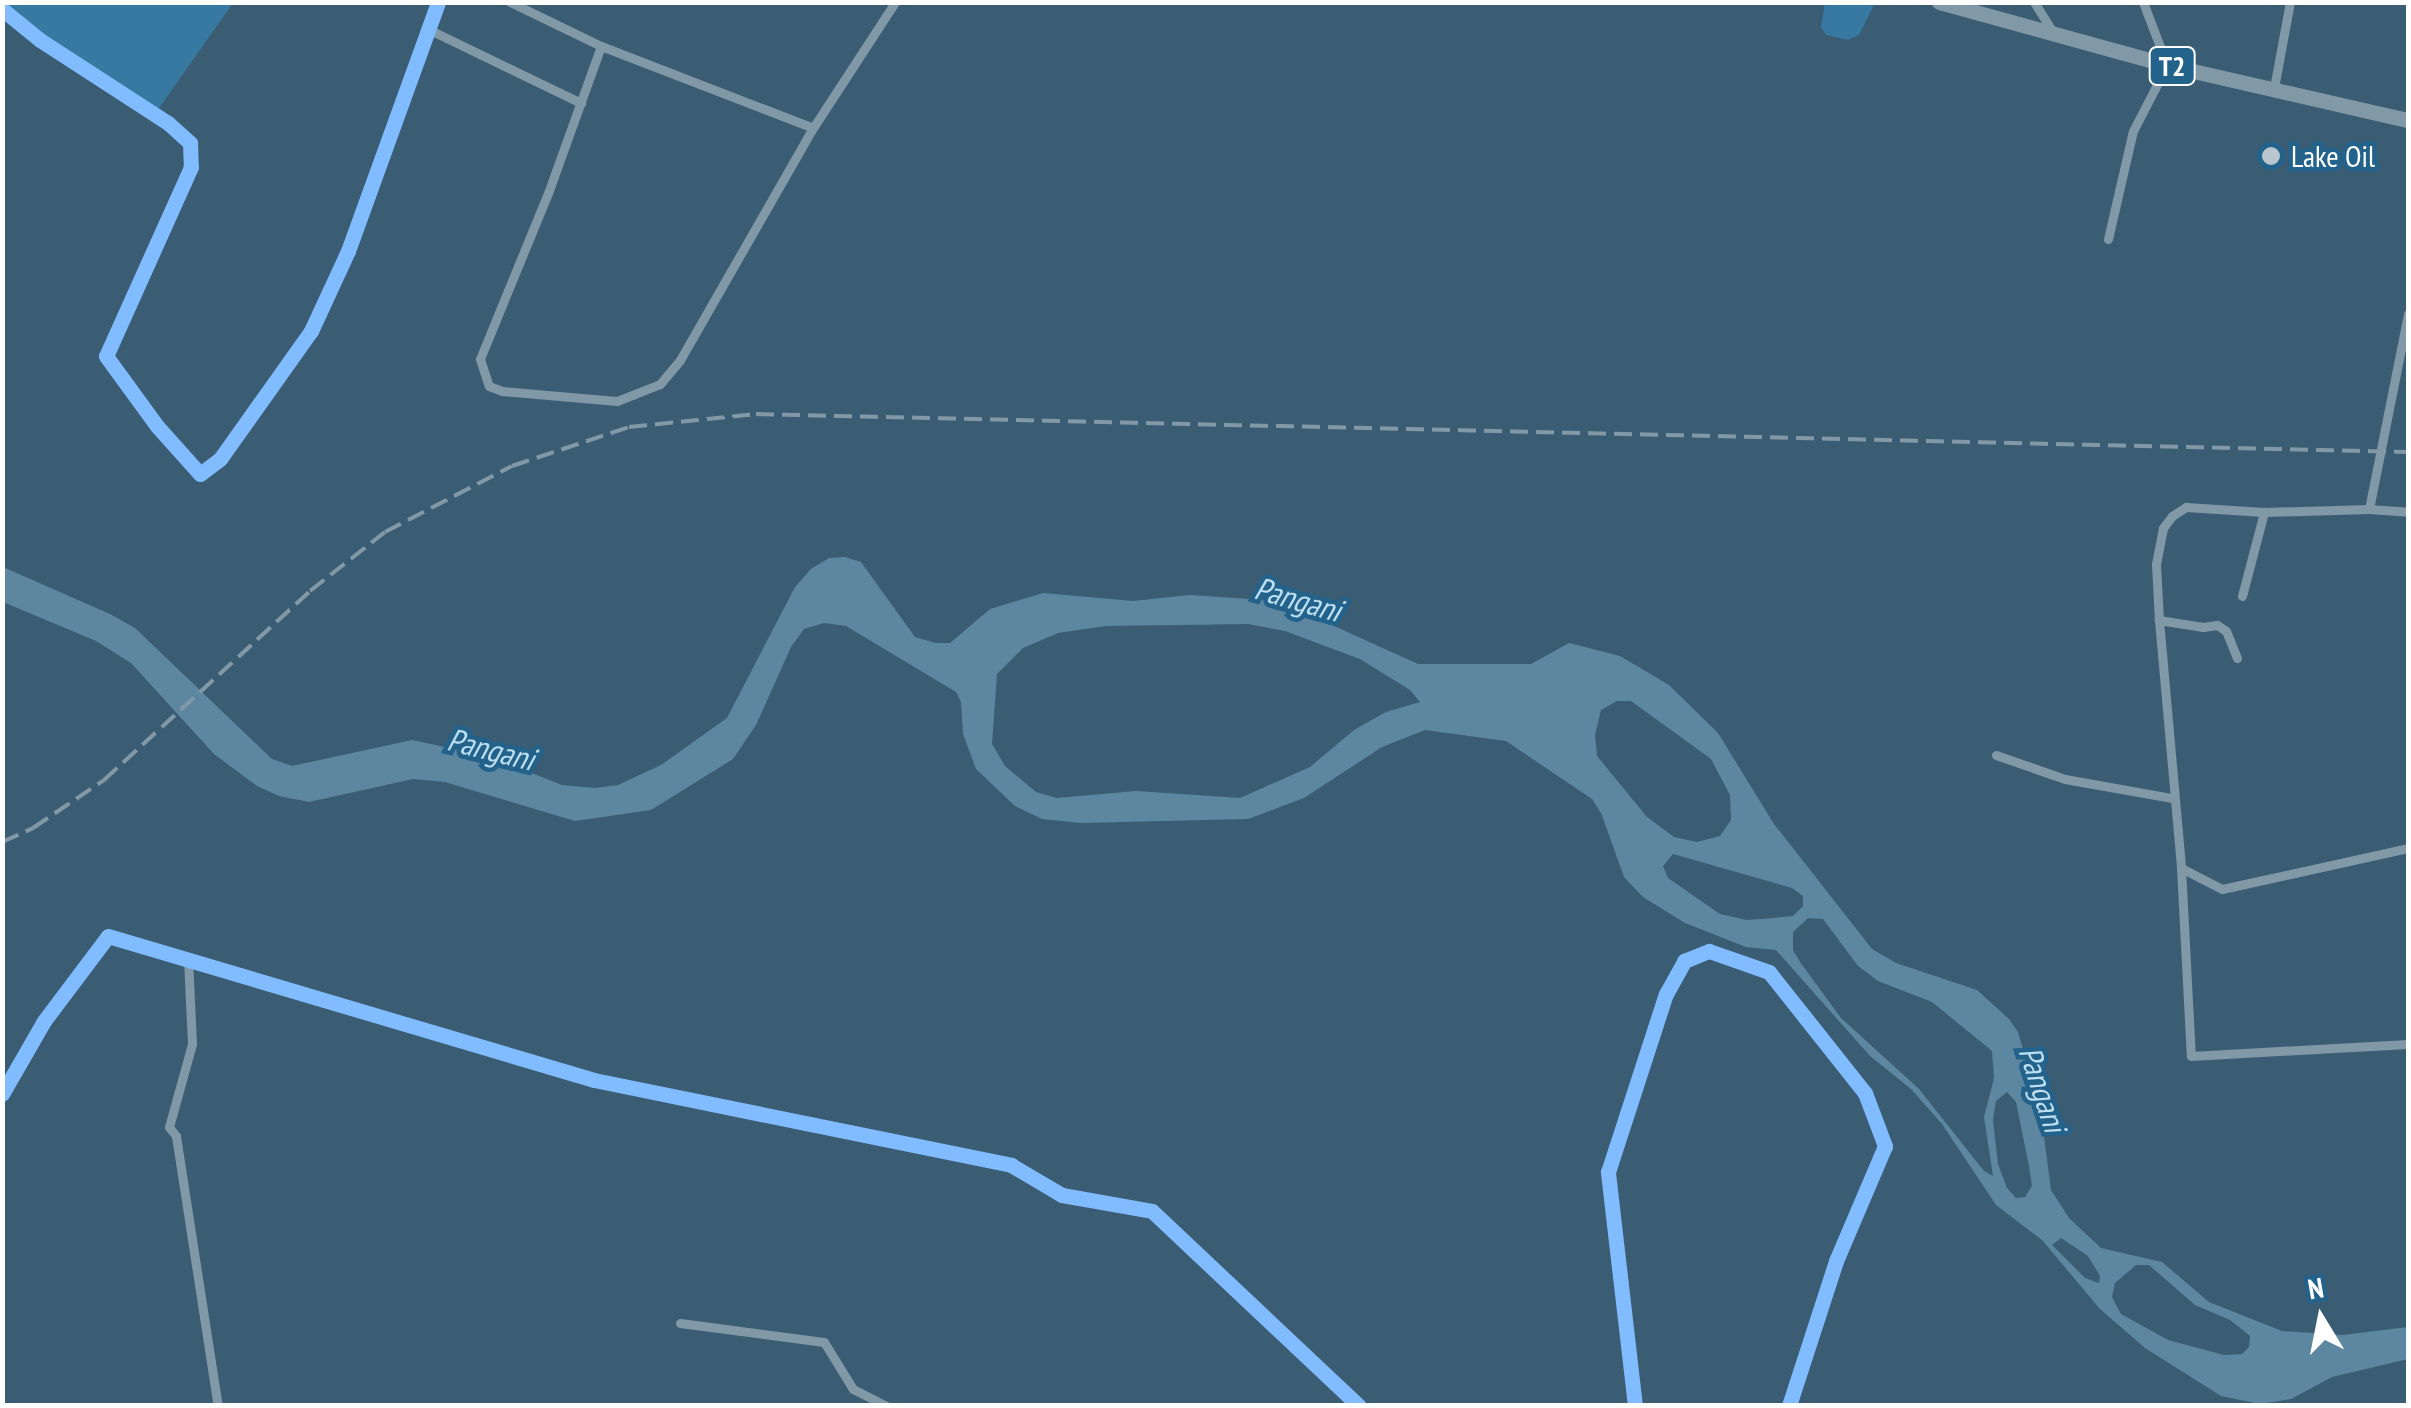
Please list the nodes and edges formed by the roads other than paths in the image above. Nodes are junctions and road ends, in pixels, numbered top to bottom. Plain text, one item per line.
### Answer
1 (438, 2) edge
2 (510, 2) edge
3 (895, 2) edge
4 (1939, 2) edge
5 (2034, 2) edge
6 (2142, 2) edge
7 (2290, 2) edge
8 (2, 9) edge
9 (430, 30) junction
10 (2055, 36) junction
11 (602, 46) junction
12 (2167, 66) junction
13 (2274, 88) junction
14 (581, 102) junction
15 (2408, 120) edge
16 (813, 128) junction
17 (2108, 239) dead end
18 (2408, 314) edge
19 (2369, 509) junction
20 (2264, 512) junction
21 (2408, 512) edge
22 (2242, 596) dead end
23 (2159, 620) junction
24 (2237, 658) dead end
25 (1996, 755) dead end
26 (2172, 798) junction
27 (2408, 848) edge
28 (2181, 868) junction
29 (188, 959) junction
30 (2408, 1044) edge
31 (2, 1094) edge
32 (680, 1323) dead end
33 (218, 1406) edge
34 (887, 1406) edge
35 (1359, 1406) edge
36 (1635, 1406) edge
37 (1788, 1406) edge

1 - 9 street
2 - 11 street
3 - 16 street
4 - 10 highway, T2
5 - 10 street
6 - 12 street
7 - 13 street
8 - 9 street
9 - 14 street
10 - 12 highway, T2
11 - 14 street
11 - 16 street
12 - 13 highway, T2
12 - 17 street
13 - 15 highway, T2
14 - 16 street
18 - 19 street
19 - 20 street
19 - 21 street
20 - 22 street
20 - 23 street
23 - 24 street
23 - 26 street
25 - 26 street
26 - 28 street
27 - 28 street
28 - 30 street
29 - 31 street
29 - 33 street
29 - 35 street
32 - 34 street
36 - 37 street

